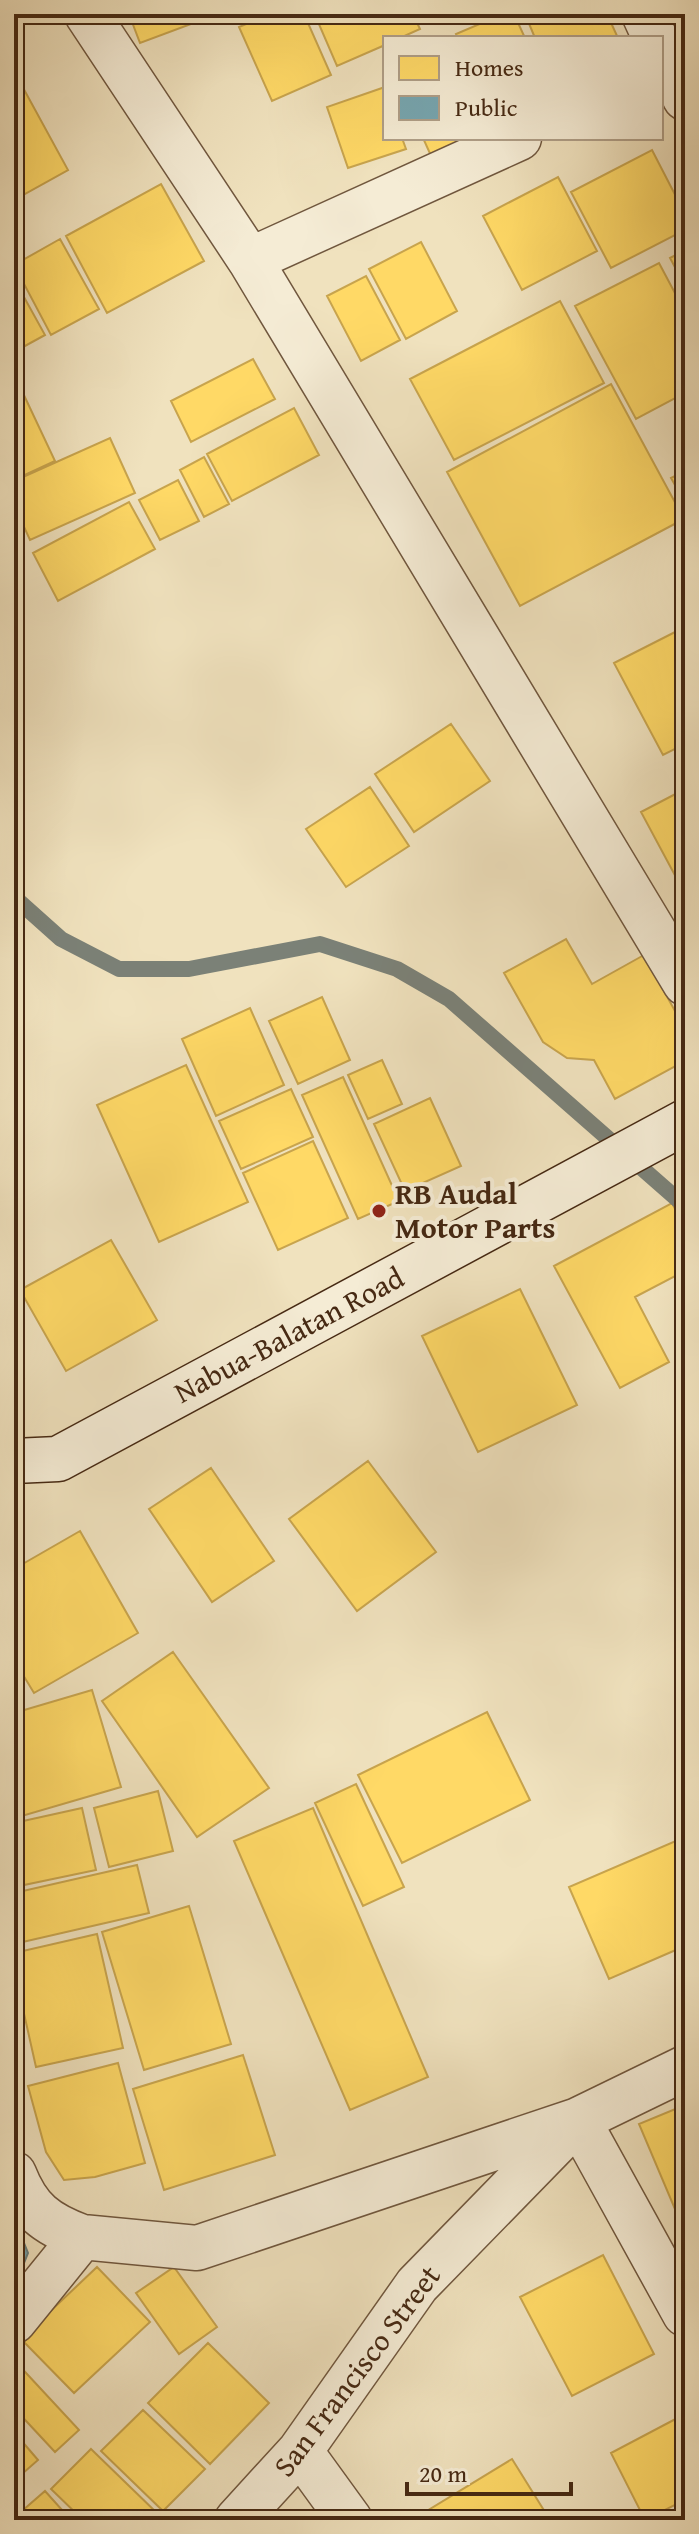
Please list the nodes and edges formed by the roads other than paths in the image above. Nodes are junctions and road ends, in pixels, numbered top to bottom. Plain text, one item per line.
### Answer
1 (87, 14) edge
2 (644, 14) edge
3 (655, 36) edge
4 (515, 140) edge
5 (250, 260) junction
6 (685, 983) edge
7 (672, 1129) edge
8 (14, 1461) edge
9 (685, 2068) edge
10 (578, 2120) junction
11 (14, 2174) edge
12 (82, 2237) junction
13 (685, 2314) edge
14 (14, 2321) edge
15 (300, 2451) junction
16 (237, 2520) edge
17 (350, 2520) edge

1 - 5 street
2 - 3 street
4 - 5 street
5 - 6 street
7 - 8 street, Nabua-Balatan Road
9 - 10 street
10 - 12 street
10 - 13 street
10 - 15 street, San Francisco Street
11 - 12 street
12 - 14 street
15 - 16 street, San Francisco Street
15 - 17 street

